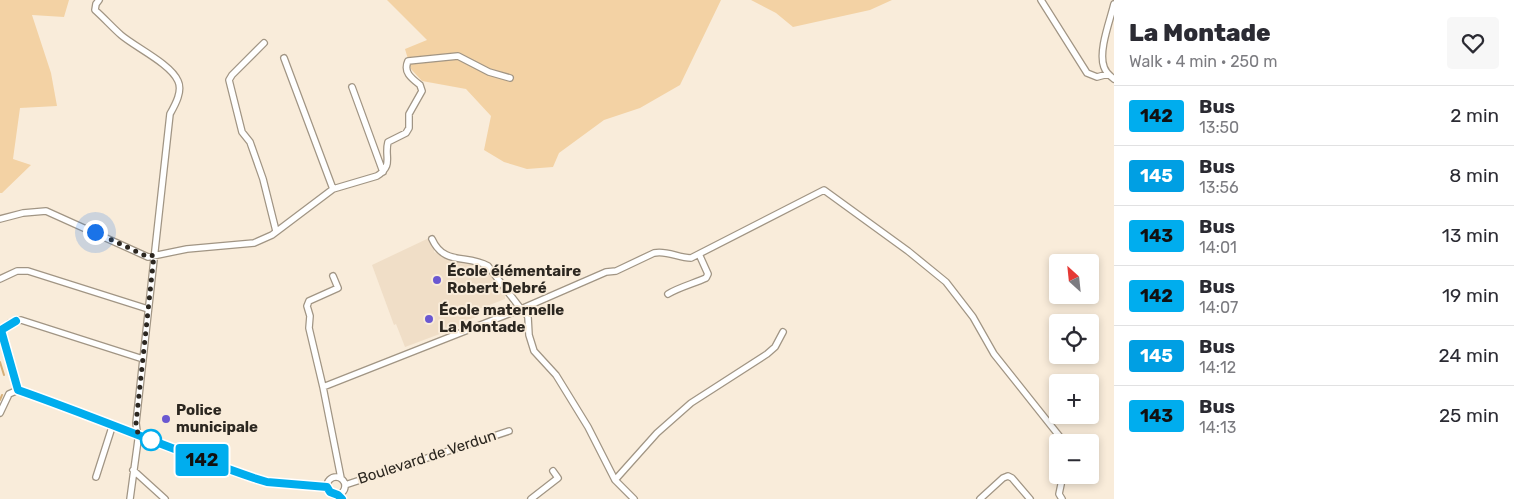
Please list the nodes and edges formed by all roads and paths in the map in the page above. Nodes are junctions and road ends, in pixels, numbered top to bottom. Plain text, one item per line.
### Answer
1 (99, 0) edge
2 (1041, 0) edge
3 (1114, 4) edge
4 (264, 43) dead end
5 (284, 58) dead end
6 (1108, 74) junction
7 (510, 78) dead end
8 (1114, 80) edge
9 (352, 87) dead end
10 (383, 172) junction
11 (332, 189) junction
12 (0, 219) edge
13 (276, 232) junction
14 (432, 239) dead end
15 (699, 254) junction
16 (154, 255) junction
17 (333, 276) dead end
18 (0, 279) edge
19 (668, 294) dead end
20 (148, 309) junction
21 (521, 309) junction
22 (1, 329) edge
23 (783, 332) dead end
24 (143, 359) junction
25 (323, 387) junction
26 (18, 390) junction
27 (0, 413) edge
28 (113, 424) junction
29 (509, 430) dead end
30 (138, 434) junction
31 (1058, 434) edge
32 (339, 468) junction
33 (133, 470) junction
34 (553, 472) dead end
35 (96, 477) dead end
36 (332, 478) junction
37 (341, 478) junction
38 (615, 480) junction
39 (1062, 484) edge
40 (345, 486) junction
41 (327, 487) junction
42 (340, 497) edge
43 (1060, 497) edge
44 (130, 499) edge
45 (165, 499) edge
46 (348, 499) edge
47 (531, 499) edge
48 (634, 499) edge
49 (980, 499) edge
50 (1030, 499) edge
51 (1053, 499) edge

1 - 16 street
2 - 6 street
3 - 6 street
4 - 13 street
5 - 11 street
6 - 8 street
7 - 10 street
9 - 10 street
10 - 11 street
11 - 13 street
12 - 16 street
13 - 16 street
14 - 21 street
15 - 19 street
15 - 21 street
15 - 31 street
16 - 20 street
17 - 25 street
18 - 20 street
20 - 24 street
21 - 25 street
21 - 38 street
22 - 24 street
22 - 26 street
23 - 38 street
24 - 30 street
25 - 32 street
26 - 27 street
26 - 28 street
28 - 30 street
28 - 35 street
29 - 40 street, Boulevard de Verdun
30 - 33 street
30 - 41 street
32 - 36 street
32 - 37 street
33 - 44 street
33 - 45 street
34 - 47 street
36 - 37 street
36 - 41 street
37 - 40 street
38 - 48 street
39 - 43 street
40 - 42 street
40 - 46 street
41 - 42 street
43 - 51 street
49 - 50 street

